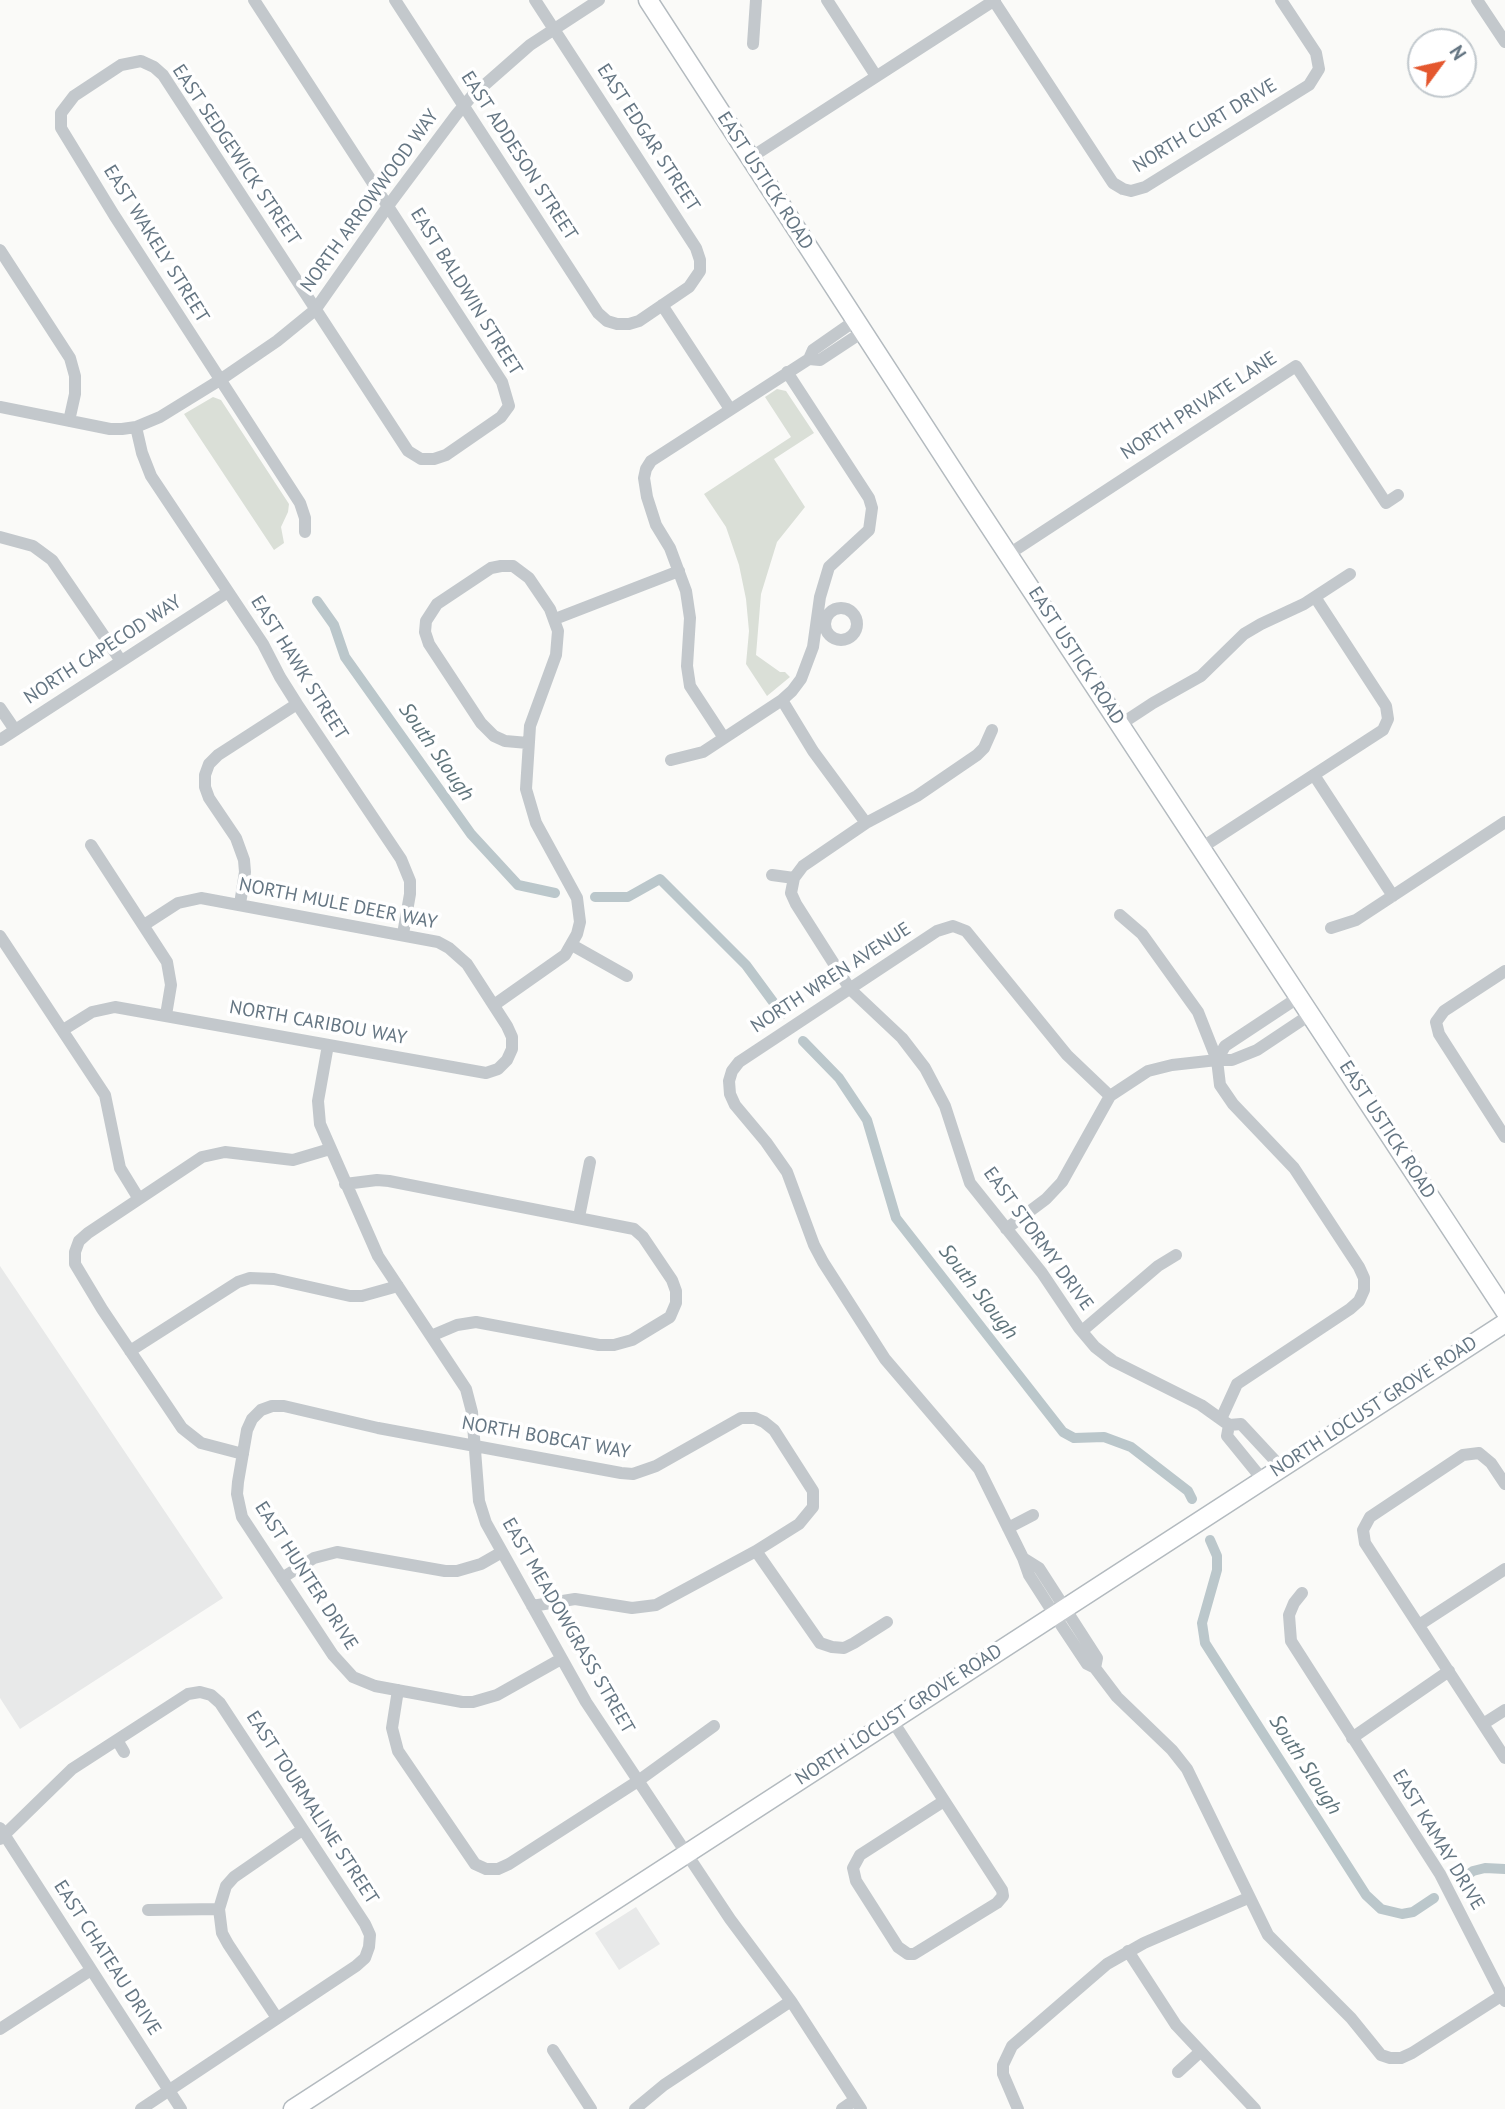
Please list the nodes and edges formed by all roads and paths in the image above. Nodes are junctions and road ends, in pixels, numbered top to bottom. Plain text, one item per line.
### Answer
1 (254, 0) edge
2 (395, 0) edge
3 (535, 0) edge
4 (599, 0) edge
5 (648, 0) edge
6 (756, 0) edge
7 (827, 0) edge
8 (995, 0) edge
9 (1281, 0) edge
10 (1477, 0) edge
11 (554, 29) junction
12 (1505, 42) edge
13 (753, 44) dead end
14 (154, 67) joint
15 (876, 76) junction
16 (463, 105) junction
17 (750, 158) junction
18 (388, 206) junction
19 (0, 250) edge
20 (662, 305) junction
21 (315, 310) junction
22 (860, 326) junction
23 (787, 372) junction
24 (220, 380) junction
25 (0, 407) edge
26 (730, 409) junction
27 (69, 421) junction
28 (136, 427) junction
29 (434, 459) joint
30 (1398, 495) dead end
31 (305, 532) dead end
32 (0, 537) edge
33 (1009, 554) junction
34 (679, 571) junction
35 (1350, 574) dead end
36 (228, 592) junction
37 (1315, 597) junction
38 (555, 620) junction
39 (121, 661) junction
40 (782, 700) junction
41 (297, 704) junction
42 (0, 708) edge
43 (1121, 724) junction
44 (15, 730) junction
45 (992, 730) dead end
46 (724, 738) junction
47 (0, 740) edge
48 (528, 743) junction
49 (671, 760) dead end
50 (1314, 775) junction
51 (1505, 822) edge
52 (866, 823) junction
53 (90, 845) dead end
54 (1201, 848) junction
55 (772, 875) dead end
56 (794, 878) junction
57 (1393, 896) junction
58 (240, 904) junction
59 (1120, 915) dead end
60 (144, 925) junction
61 (1331, 928) dead end
62 (403, 934) junction
63 (0, 936) edge
64 (572, 945) junction
65 (1505, 971) edge
66 (627, 976) dead end
67 (850, 989) junction
68 (1299, 997) junction
69 (494, 1005) junction
70 (1311, 1014) junction
71 (166, 1015) junction
72 (63, 1030) junction
73 (328, 1045) junction
74 (1217, 1060) junction
75 (1110, 1096) junction
76 (1505, 1138) edge
77 (330, 1149) junction
78 (590, 1162) dead end
79 (345, 1184) junction
80 (139, 1199) junction
81 (579, 1217) junction
82 (1006, 1229) junction
83 (1176, 1255) dead end
84 (398, 1286) junction
85 (1505, 1311) edge
86 (1505, 1323) edge
87 (1082, 1331) junction
88 (431, 1336) junction
89 (130, 1351) junction
90 (1225, 1422) junction
91 (475, 1446) junction
92 (243, 1454) junction
93 (1281, 1467) junction
94 (1262, 1479) junction
95 (1505, 1484) edge
96 (1033, 1515) dead end
97 (1008, 1528) junction
98 (756, 1551) junction
99 (502, 1552) junction
100 (1505, 1569) edge
101 (282, 1578) junction
102 (1302, 1593) dead end
103 (532, 1606) junction
104 (1059, 1611) junction
105 (887, 1622) dead end
106 (1419, 1625) junction
107 (562, 1659) junction
108 (1449, 1671) junction
109 (398, 1690) junction
110 (1505, 1710) edge
111 (892, 1720) junction
112 (1483, 1724) junction
113 (714, 1726) dead end
114 (1352, 1738) junction
115 (117, 1740) junction
116 (124, 1752) dead end
117 (1505, 1758) edge
118 (638, 1781) junction
119 (944, 1801) junction
120 (302, 1830) junction
121 (2, 1835) edge
122 (687, 1853) junction
123 (1248, 1898) junction
124 (219, 1909) junction
125 (148, 1910) dead end
126 (1128, 1951) junction
127 (91, 1970) junction
128 (1503, 1999) edge
129 (791, 2001) junction
130 (277, 2018) junction
131 (0, 2029) edge
132 (553, 2050) dead end
133 (1200, 2052) junction
134 (1178, 2073) dead end
135 (169, 2091) junction
136 (858, 2105) edge
137 (141, 2109) edge
138 (181, 2109) edge
139 (293, 2109) edge
140 (591, 2109) edge
141 (635, 2109) edge
142 (842, 2109) edge
143 (1018, 2109) edge
144 (1255, 2109) edge

1 - 18 street, EAST BALDWIN STREET
2 - 16 street, EAST ADDESON STREET
3 - 11 street, EAST EDGAR STREET
4 - 11 street, NORTH ARROWWOOD WAY
5 - 17 main road, EAST USTICK ROAD
6 - 13 street
7 - 15 street
8 - 9 street, NORTH CURT DRIVE
8 - 15 street, NORTH CURT DRIVE
10 - 12 street
11 - 16 street, NORTH ARROWWOOD WAY
11 - 20 street, EAST EDGAR STREET
14 - 21 street, EAST SEDGEWICK STREET
14 - 24 street, EAST WAKELY STREET
15 - 17 street, NORTH CURT DRIVE
16 - 18 street, NORTH ARROWWOOD WAY
16 - 20 street, EAST ADDESON STREET
17 - 22 main road, EAST USTICK ROAD
18 - 21 street, NORTH ARROWWOOD WAY
18 - 29 street, EAST BALDWIN STREET
19 - 27 street
20 - 26 street
21 - 24 street, NORTH ARROWWOOD WAY
21 - 29 street, EAST SEDGEWICK STREET
22 - 23 street
22 - 33 main road, EAST USTICK ROAD
23 - 26 street
23 - 40 street
24 - 28 street, NORTH ARROWWOOD WAY
24 - 31 street, EAST WAKELY STREET
25 - 27 street, NORTH ARROWWOOD WAY
26 - 34 street
27 - 28 street, NORTH ARROWWOOD WAY
28 - 36 street, EAST HAWK STREET
30 - 33 street, NORTH PRIVATE LANE
32 - 39 street
33 - 43 main road, EAST USTICK ROAD
34 - 38 street
34 - 46 street
35 - 37 street
36 - 39 street, NORTH CAPECOD WAY
36 - 41 street, EAST HAWK STREET
37 - 43 street
37 - 50 street
38 - 48 street
38 - 48 street
39 - 44 street, NORTH CAPECOD WAY
40 - 46 street
40 - 52 street
41 - 58 street
41 - 62 street, EAST HAWK STREET
42 - 44 street
43 - 54 main road, EAST USTICK ROAD
44 - 47 street, NORTH CAPECOD WAY
45 - 52 street
46 - 49 street
48 - 64 street
50 - 54 street
50 - 57 street
51 - 57 street
52 - 56 street
53 - 60 street
54 - 68 main road, EAST USTICK ROAD
55 - 56 street
56 - 67 street, EAST STORMY DRIVE
57 - 61 street
58 - 60 street, NORTH MULE DEER WAY
58 - 62 street, NORTH MULE DEER WAY
59 - 74 street
60 - 71 street
62 - 69 street, NORTH MULE DEER WAY
63 - 72 street
64 - 66 street
64 - 69 street
65 - 76 street
67 - 75 street, NORTH WREN AVENUE
67 - 82 street, EAST STORMY DRIVE
67 - 97 street, NORTH WREN AVENUE
68 - 70 main road, EAST USTICK ROAD
68 - 74 street
69 - 73 street, NORTH CARIBOU WAY
70 - 74 street
70 - 85 main road, EAST USTICK ROAD
71 - 72 street, NORTH CARIBOU WAY
71 - 73 street, NORTH CARIBOU WAY
72 - 80 street
73 - 77 street, EAST MEADOWGRASS STREET
74 - 75 street
74 - 90 street
75 - 82 street
77 - 79 street, EAST MEADOWGRASS STREET
77 - 80 street
78 - 81 street
79 - 81 street
79 - 84 street, EAST MEADOWGRASS STREET
80 - 89 street
81 - 88 street
82 - 87 street, EAST STORMY DRIVE
83 - 87 street
84 - 88 street, EAST MEADOWGRASS STREET
84 - 89 street
86 - 93 main road, NORTH LOCUST GROVE ROAD
87 - 90 street, EAST STORMY DRIVE
88 - 91 street, EAST MEADOWGRASS STREET
89 - 92 street
90 - 93 street, EAST STORMY DRIVE
90 - 94 street
91 - 92 street, NORTH BOBCAT WAY
91 - 98 street, NORTH BOBCAT WAY
91 - 99 street, EAST MEADOWGRASS STREET
92 - 101 street, EAST HUNTER DRIVE
93 - 94 main road, NORTH LOCUST GROVE ROAD
94 - 104 main road, NORTH LOCUST GROVE ROAD
95 - 106 street
96 - 97 street
97 - 104 street
98 - 103 street
98 - 105 street
99 - 101 street
99 - 103 street, EAST MEADOWGRASS STREET
100 - 106 street
101 - 109 street, EAST HUNTER DRIVE
102 - 114 street, EAST KAMAY DRIVE
103 - 107 street, EAST MEADOWGRASS STREET
104 - 111 main road, NORTH LOCUST GROVE ROAD
104 - 123 street
106 - 108 street
107 - 109 street, EAST HUNTER DRIVE
107 - 118 street, EAST MEADOWGRASS STREET
108 - 112 street
108 - 114 street
109 - 118 street
110 - 112 street
111 - 119 street
111 - 122 main road, NORTH LOCUST GROVE ROAD
112 - 117 street
113 - 118 street
114 - 128 street, EAST KAMAY DRIVE
115 - 116 street
115 - 120 street, EAST TOURMALINE STREET
115 - 121 street
118 - 122 street, EAST MEADOWGRASS STREET
119 - 119 street
120 - 124 street
120 - 130 street, EAST TOURMALINE STREET
121 - 127 street, EAST CHATEAU DRIVE
122 - 129 street, EAST MEADOWGRASS STREET
122 - 139 main road, NORTH LOCUST GROVE ROAD
123 - 126 street
123 - 128 street
124 - 125 street
124 - 130 street
126 - 133 street
126 - 143 street
127 - 131 street
127 - 135 street, EAST CHATEAU DRIVE
129 - 136 street, EAST MEADOWGRASS STREET
129 - 141 street
130 - 135 street
132 - 140 street
133 - 134 street
133 - 144 street
135 - 137 street
135 - 138 street, EAST CHATEAU DRIVE
136 - 142 street

